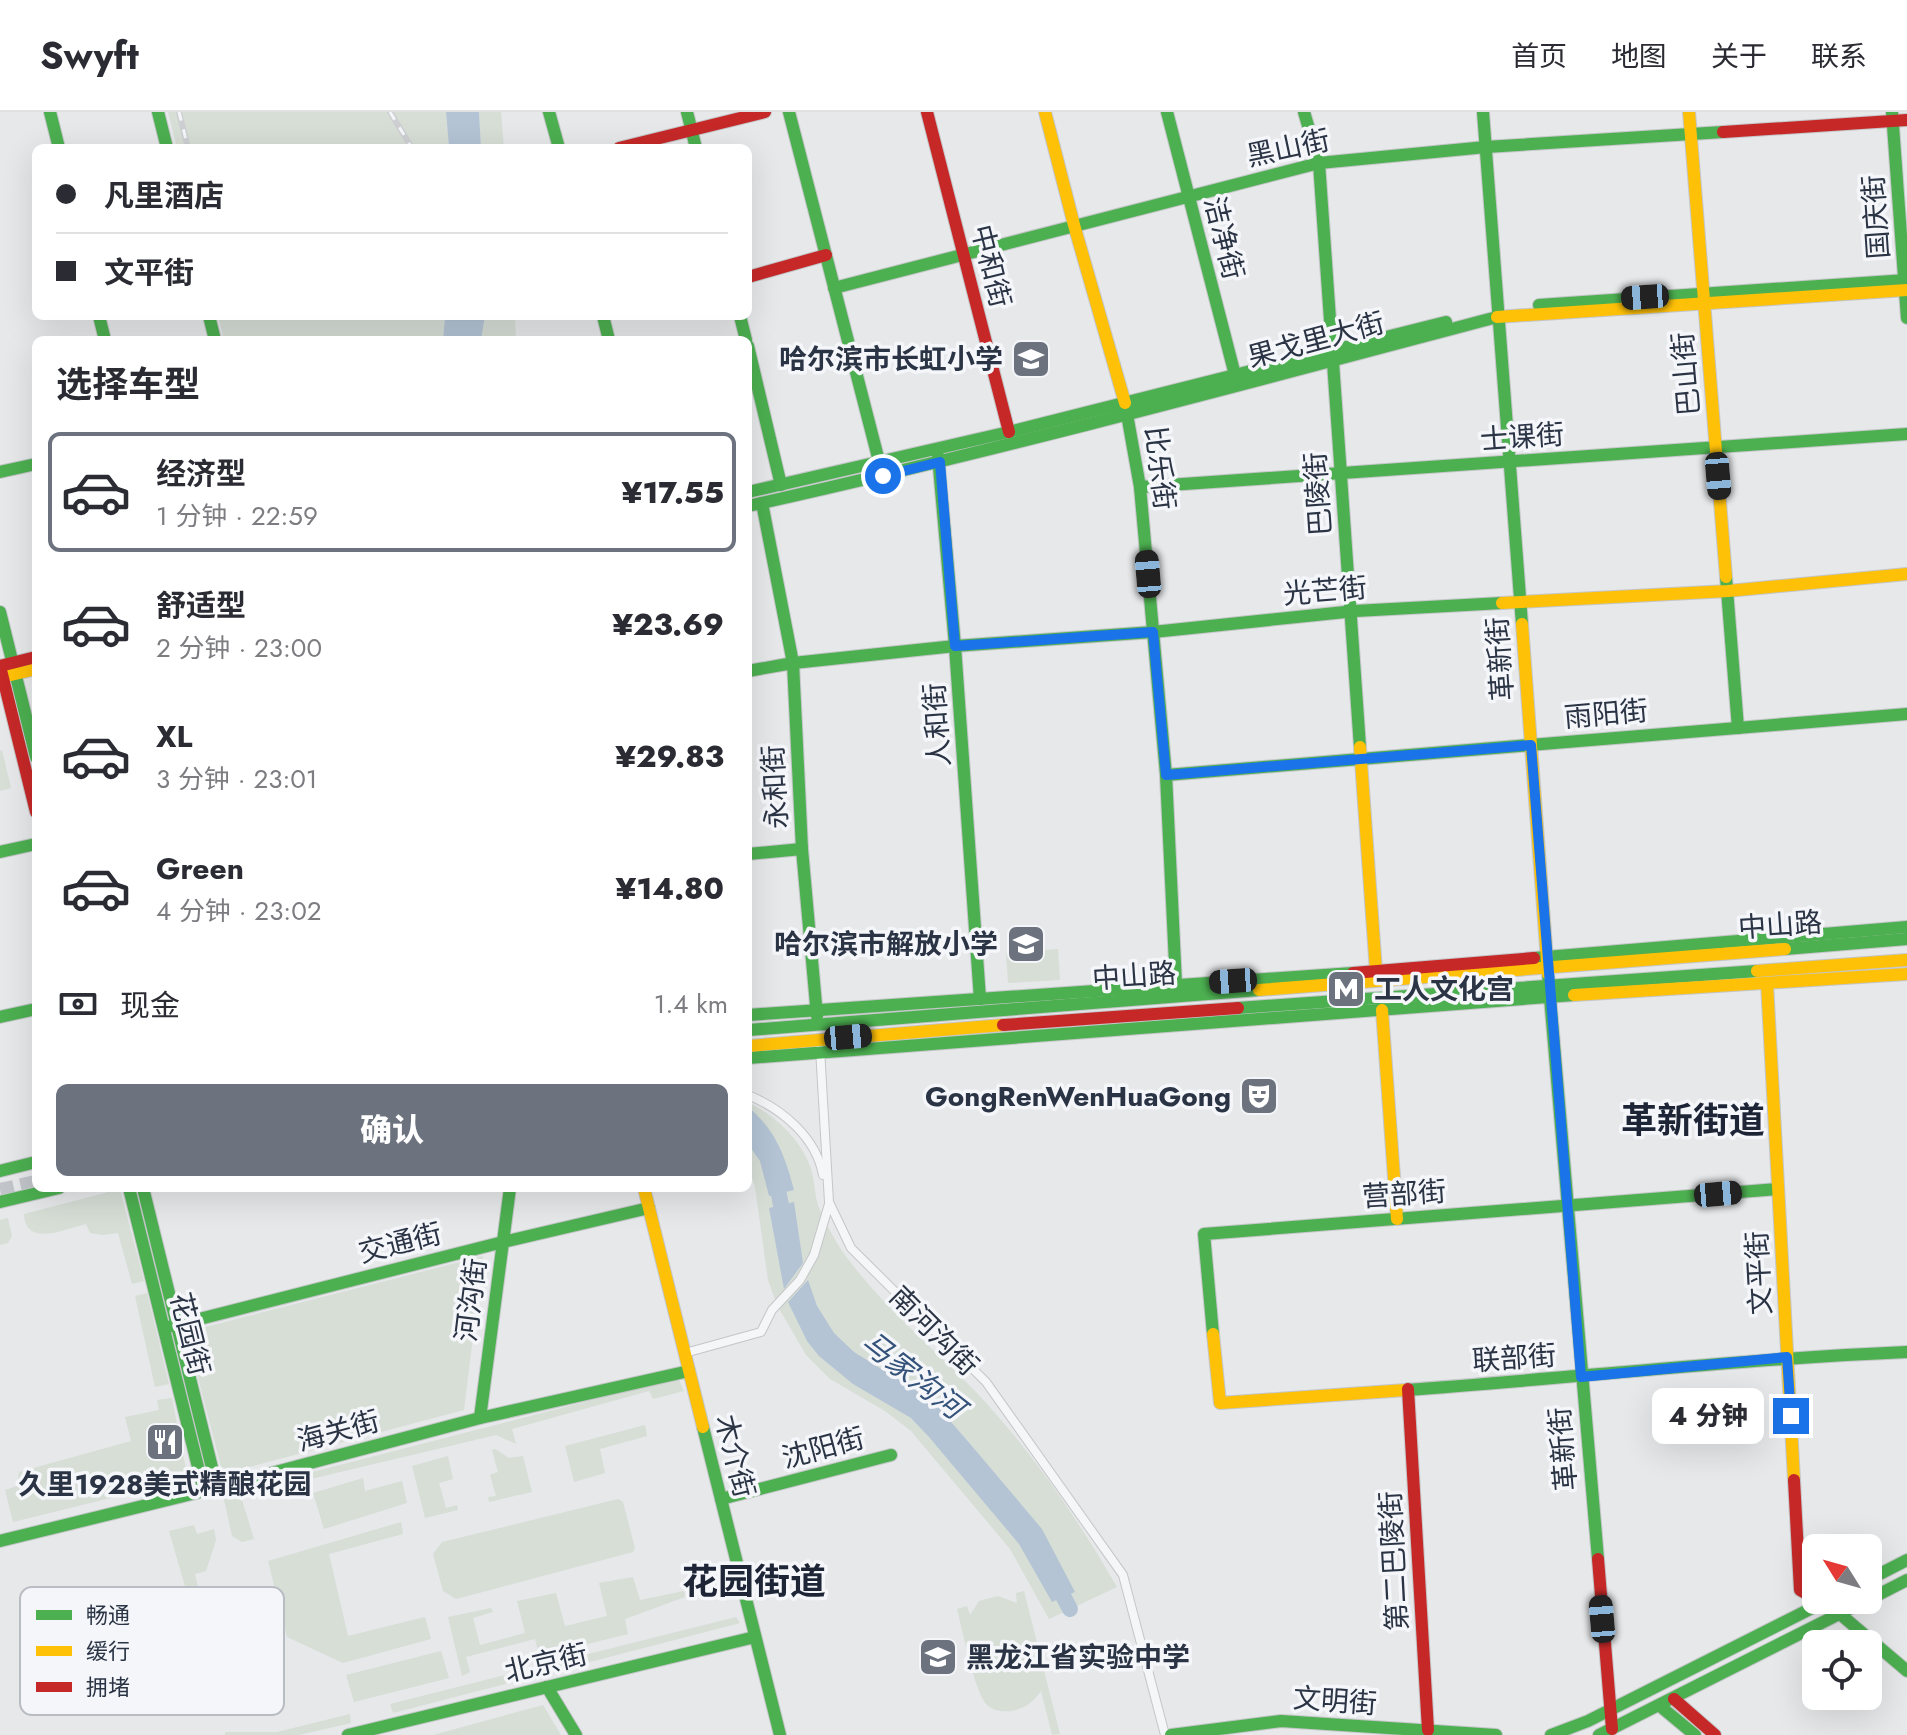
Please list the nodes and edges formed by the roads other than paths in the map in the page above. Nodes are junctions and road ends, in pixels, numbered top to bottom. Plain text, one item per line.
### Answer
1 (50, 112) edge
2 (158, 112) edge
3 (549, 112) edge
4 (687, 112) edge
5 (765, 112) edge
6 (789, 112) edge
7 (927, 112) edge
8 (1045, 112) edge
9 (1167, 112) edge
10 (1304, 112) edge
11 (1483, 112) edge
12 (1689, 112) edge
13 (1893, 117) edge
14 (1907, 120) edge
15 (692, 130) junction
16 (1691, 135) junction
17 (58, 144) edge
18 (166, 144) edge
19 (558, 144) edge
20 (635, 144) edge
21 (695, 144) edge
22 (1486, 147) junction
23 (1319, 163) junction
24 (1189, 196) junction
25 (1074, 226) junction
26 (963, 254) junction
27 (826, 255) junction
28 (752, 276) edge
29 (1906, 285) edge
30 (834, 288) junction
31 (1704, 298) junction
32 (1500, 312) junction
33 (1907, 318) edge
34 (1332, 356) junction
35 (752, 363) edge
36 (1235, 375) junction
37 (1128, 409) junction
38 (1009, 432) junction
39 (1907, 434) edge
40 (1716, 447) junction
41 (938, 456) junction
42 (1510, 462) junction
43 (880, 463) junction
44 (32, 465) edge
45 (0, 472) edge
46 (1341, 473) junction
47 (883, 476) junction
48 (781, 485) junction
49 (1140, 487) junction
50 (752, 491) edge
51 (762, 503) junction
52 (752, 505) edge
53 (1907, 574) edge
54 (1728, 591) junction
55 (1520, 603) junction
56 (0, 612) edge
57 (1350, 612) junction
58 (1153, 632) junction
59 (955, 646) junction
60 (32, 659) edge
61 (793, 663) junction
62 (32, 669) edge
63 (752, 670) edge
64 (6, 672) edge
65 (1907, 714) edge
66 (1738, 728) junction
67 (1531, 745) junction
68 (32, 746) edge
69 (1361, 759) junction
70 (1166, 775) junction
71 (32, 793) edge
72 (32, 845) edge
73 (802, 849) junction
74 (0, 852) edge
75 (752, 854) edge
76 (1907, 927) edge
77 (1907, 939) edge
78 (1907, 960) edge
79 (1548, 962) junction
80 (1376, 971) junction
81 (1907, 974) edge
82 (1767, 983) junction
83 (1176, 985) junction
84 (1549, 991) junction
85 (980, 999) junction
86 (32, 1010) edge
87 (1382, 1010) junction
88 (752, 1015) edge
89 (817, 1016) junction
90 (0, 1017) edge
91 (752, 1029) edge
92 (752, 1046) edge
93 (820, 1046) junction
94 (752, 1057) edge
95 (752, 1097) edge
96 (32, 1163) edge
97 (0, 1171) edge
98 (1778, 1189) junction
99 (42, 1192) edge
100 (130, 1192) edge
101 (144, 1192) edge
102 (509, 1192) edge
103 (645, 1192) edge
104 (0, 1202) edge
105 (829, 1202) junction
106 (1567, 1206) junction
107 (649, 1208) junction
108 (1397, 1219) junction
109 (503, 1242) junction
110 (170, 1326) junction
111 (1907, 1352) edge
112 (685, 1353) junction
113 (1787, 1357) junction
114 (689, 1371) junction
115 (1581, 1377) junction
116 (1408, 1389) junction
117 (1220, 1403) joint
118 (480, 1418) junction
119 (891, 1455) dead end
120 (211, 1490) junction
121 (721, 1499) junction
122 (0, 1541) edge
123 (1907, 1560) edge
124 (1882, 1573) edge
125 (1907, 1580) edge
126 (1802, 1591) edge
127 (1882, 1593) edge
128 (1802, 1610) edge
129 (1840, 1614) joint
130 (755, 1637) junction
131 (1907, 1671) edge
132 (547, 1687) junction
133 (1674, 1699) junction
134 (1660, 1706) junction
135 (1610, 1710) junction
136 (1612, 1729) junction
137 (1428, 1730) junction
138 (348, 1735) edge
139 (576, 1735) edge
140 (780, 1735) edge
141 (1165, 1735) edge
142 (1171, 1735) edge
143 (1496, 1735) edge
144 (1551, 1735) edge
145 (1599, 1735) edge
146 (1695, 1735) edge
147 (1715, 1735) edge

1 - 17 street
2 - 18 street
3 - 19 street
4 - 15 street
5 - 15 street
6 - 27 street
7 - 26 street, 中和街
8 - 25 street, 比乐街
9 - 24 street, 洁净街
10 - 23 street, 巴陵街
11 - 22 street, 革新街
12 - 16 street, 巴山街
13 - 14 street, 黑山街
13 - 16 street, 黑山街
13 - 29 street, 国庆街
15 - 20 street
15 - 21 street
16 - 22 street, 黑山街
16 - 31 street, 巴山街
22 - 23 street, 黑山街
22 - 32 street, 革新街
23 - 24 street, 黑山街
23 - 34 street, 巴陵街
24 - 25 street, 黑山街
24 - 36 street, 洁净街
25 - 26 street, 黑山街
25 - 37 street, 比乐街
26 - 30 street, 黑山街
26 - 38 street, 中和街
27 - 28 street
27 - 30 street
29 - 31 street, 果戈里大街
29 - 33 street, 国庆街
30 - 43 street
31 - 32 street, 果戈里大街
31 - 40 street, 巴山街
32 - 34 street, 果戈里大街
32 - 42 street, 革新街
34 - 36 street, 果戈里大街
34 - 37 street, 果戈里大街
34 - 46 street, 巴陵街
35 - 48 street
36 - 37 street, 果戈里大街
37 - 38 street, 果戈里大街
37 - 41 street, 果戈里大街
37 - 49 street, 比乐街
38 - 41 street, 果戈里大街
39 - 40 street, 士课街
40 - 42 street, 士课街
40 - 54 street, 巴山街
41 - 43 street, 果戈里大街
41 - 47 street, 果戈里大街
41 - 59 street, 人和街
42 - 46 street, 士课街
42 - 55 street, 革新街
43 - 47 street
43 - 48 street, 果戈里大街
44 - 45 street
46 - 49 street, 士课街
46 - 57 street, 巴陵街
47 - 51 street, 果戈里大街
48 - 50 street, 果戈里大街
49 - 58 street, 比乐街
51 - 52 street, 果戈里大街
51 - 61 street, 永和街
53 - 54 street, 光芒街
54 - 55 street, 光芒街
54 - 66 street, 巴山街
55 - 57 street, 光芒街
55 - 67 street, 革新街
56 - 64 street
57 - 58 street, 光芒街
57 - 69 street, 巴陵街
58 - 59 street, 光芒街
58 - 70 street, 比乐街
59 - 61 street, 光芒街
59 - 85 street, 人和街
60 - 64 street
61 - 63 street, 光芒街
61 - 73 street, 永和街
62 - 64 street
64 - 68 street
64 - 71 street
65 - 66 street, 雨阳街
66 - 67 street, 雨阳街
67 - 69 street, 雨阳街
67 - 79 street, 革新街
69 - 70 street, 雨阳街
69 - 80 street, 巴陵街
70 - 83 street, 比乐街
72 - 74 street
73 - 75 street
73 - 89 street, 永和街
76 - 79 street
77 - 79 street, 中山路
78 - 84 street, 中山路
79 - 80 street
79 - 84 street, 革新街
79 - 89 street, 中山路
80 - 83 street
81 - 82 street
82 - 84 street
82 - 98 street, 文平街
83 - 85 street
84 - 87 street
84 - 93 street, 中山路
84 - 106 street, 革新街
85 - 89 street
86 - 90 street
87 - 93 street
87 - 108 street
88 - 89 street
89 - 91 street, 中山路
92 - 93 street, 中山路
93 - 94 street
93 - 105 street, 南河沟街
95 - 105 street
96 - 97 street
98 - 106 street, 营部街
98 - 113 street, 文平街
99 - 104 street
100 - 110 street, 花园街
101 - 110 street, 花园街
102 - 109 street, 河沟街
103 - 107 street, 木介街
105 - 112 street
105 - 141 street, 南河沟街
106 - 108 street, 营部街
106 - 115 street, 革新街
107 - 109 street, 交通街
107 - 112 street, 木介街
108 - 117 street, 营部街
109 - 110 street, 交通街
109 - 118 street, 河沟街
110 - 120 street, 花园街
111 - 113 street, 联部街
112 - 114 street, 木介街
113 - 115 street, 联部街
113 - 126 street, 文平街
114 - 118 street, 海关街
114 - 121 street, 木介街
115 - 116 street, 联部街
115 - 135 street, 革新街
116 - 117 street, 联部街
116 - 137 street, 第二巴陵街
118 - 120 street, 海关街
119 - 121 street, 沈阳街
120 - 122 street, 海关街
121 - 130 street, 木介街
123 - 124 street
125 - 127 street
128 - 135 street
129 - 131 street, 文平街
129 - 133 street
130 - 132 street, 北京街
130 - 140 street, 木介街
132 - 138 street, 北京街
132 - 139 street
133 - 134 street
133 - 147 street
134 - 136 street
134 - 146 street
135 - 136 street, 革新街
135 - 144 street
136 - 145 street
137 - 142 street, 文明街
137 - 143 street, 文明街

